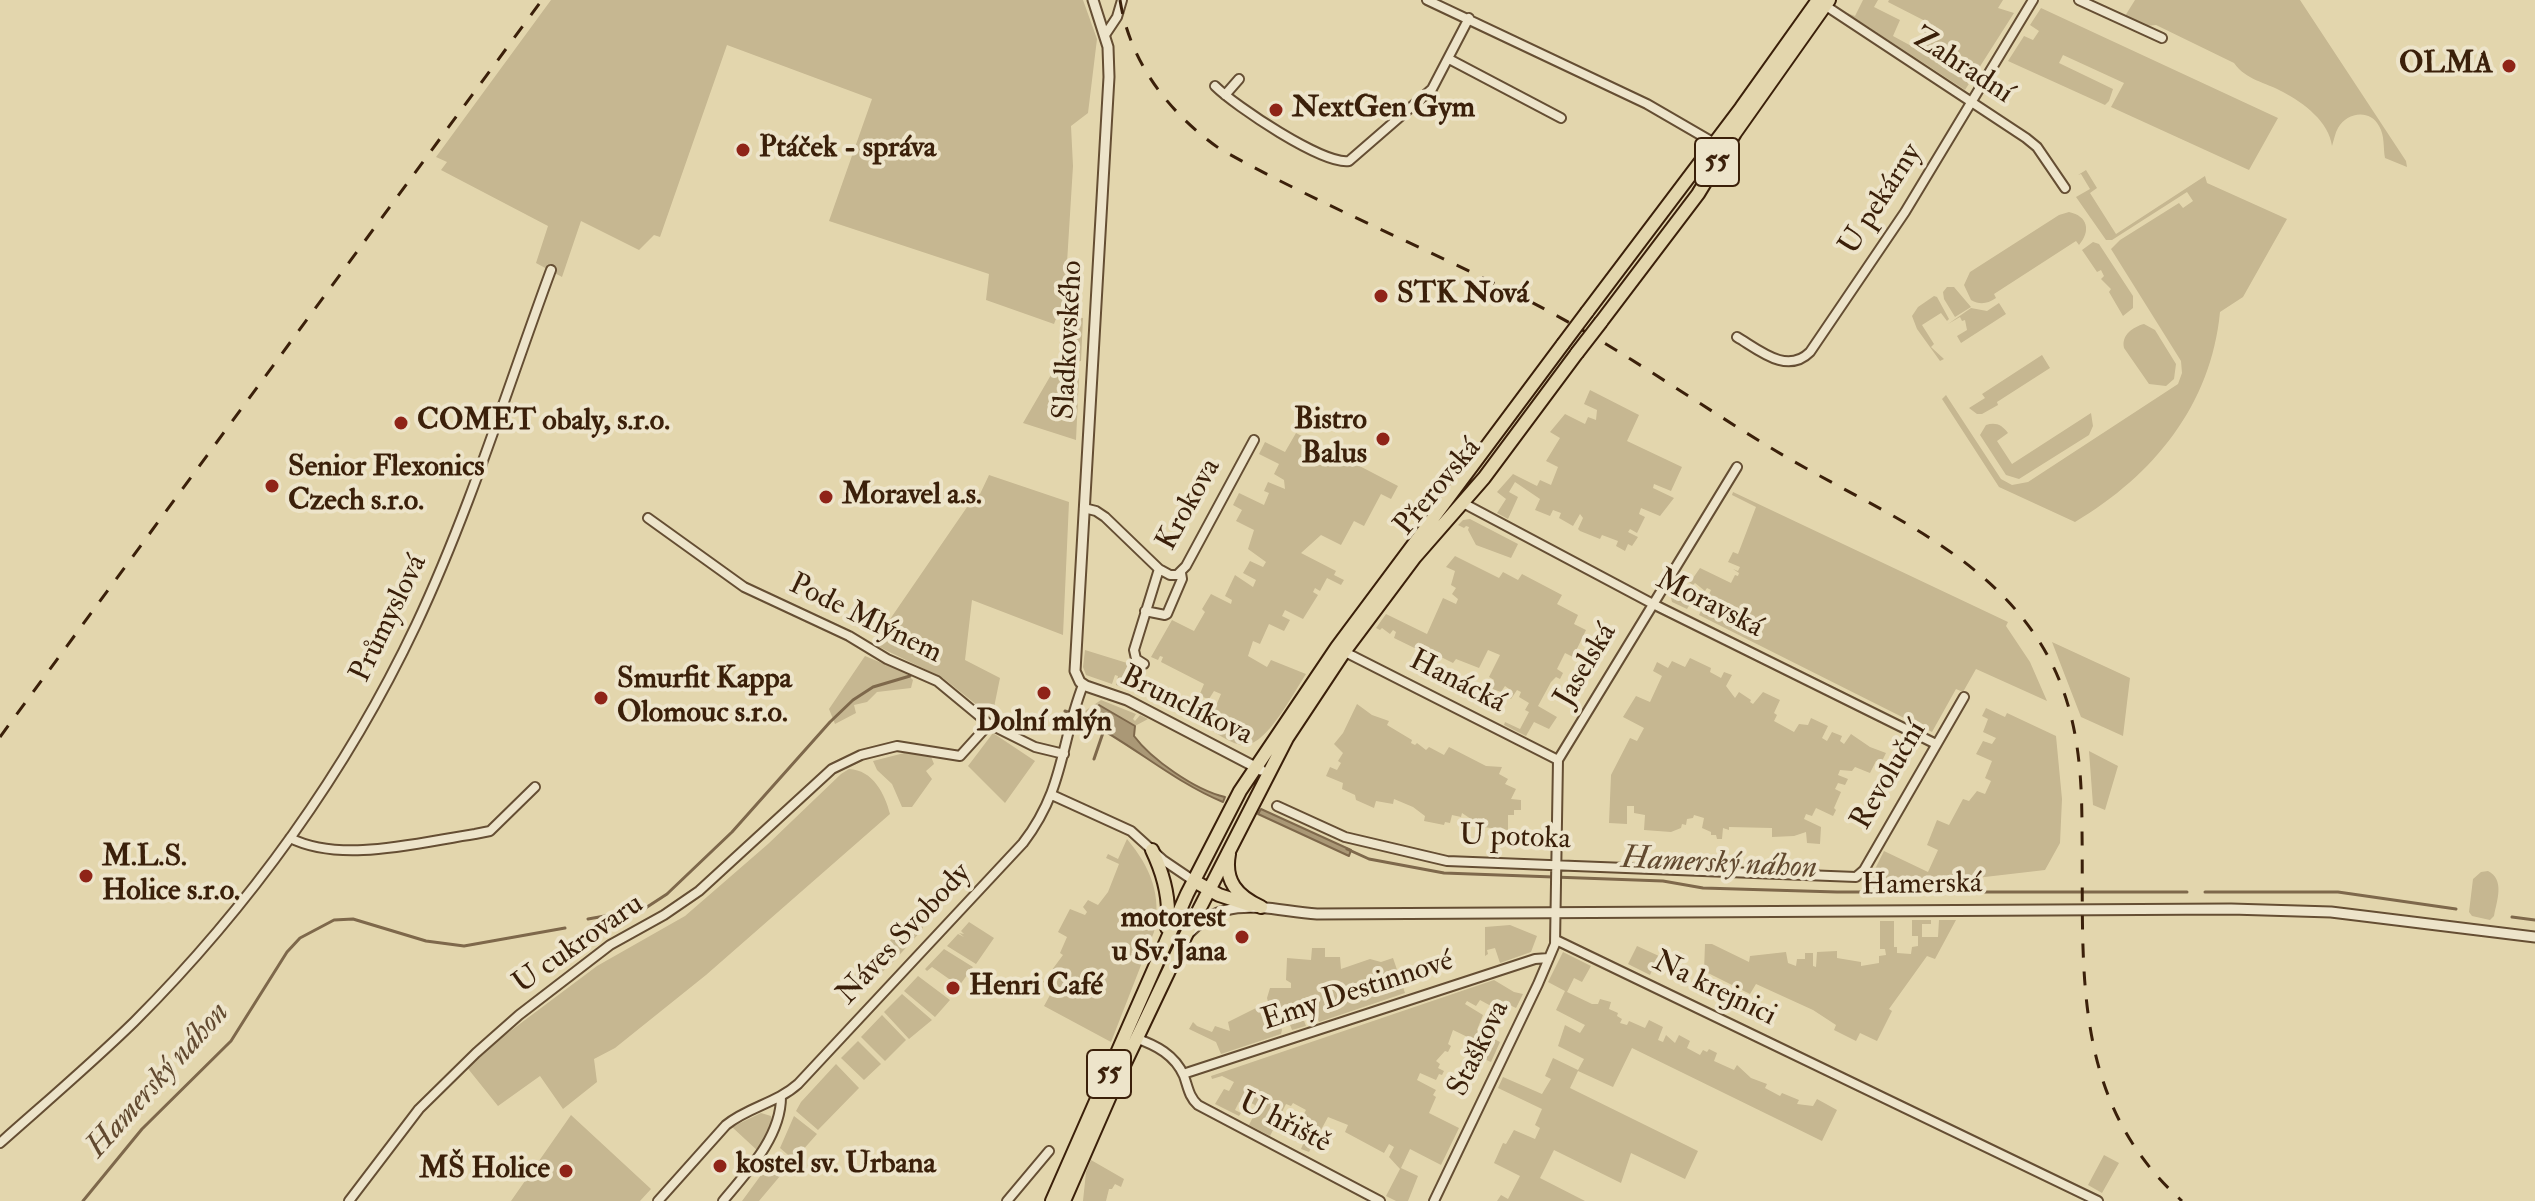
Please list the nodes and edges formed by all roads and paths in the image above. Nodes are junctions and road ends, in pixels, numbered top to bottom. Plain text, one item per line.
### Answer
1 (1093, 0) edge
2 (1122, 0) edge
3 (1427, 0) edge
4 (2033, 0) edge
5 (2079, 0) edge
6 (1823, 2) edge
7 (1469, 18) junction
8 (1105, 35) junction
9 (2162, 38) dead end
10 (1449, 59) junction
11 (1239, 79) dead end
12 (1215, 86) dead end
13 (1225, 95) junction
14 (1972, 102) junction
15 (1561, 118) dead end
16 (1720, 146) junction
17 (2065, 188) dead end
18 (551, 270) dead end
19 (1737, 337) dead end
20 (1254, 440) dead end
21 (1737, 467) dead end
22 (1463, 503) junction
23 (1084, 508) junction
24 (648, 518) dead end
25 (1159, 569) junction
26 (1181, 573) junction
27 (1653, 604) junction
28 (1145, 611) junction
29 (1340, 650) junction
30 (1144, 664) dead end
31 (1083, 685) junction
32 (1964, 697) dead end
33 (989, 724) junction
34 (1936, 744) junction
35 (1064, 754) junction
36 (1558, 760) junction
37 (1262, 771) junction
38 (535, 787) dead end
39 (1052, 795) junction
40 (1277, 806) dead end
41 (290, 838) junction
42 (1233, 842) junction
43 (1152, 850) junction
44 (1556, 867) junction
45 (1856, 877) joint
46 (1194, 881) junction
47 (1208, 890) junction
48 (1261, 907) junction
49 (1555, 913) junction
50 (2535, 937) edge
51 (1184, 939) junction
52 (1556, 940) junction
53 (1163, 947) junction
54 (1549, 958) junction
55 (1132, 1036) junction
56 (1183, 1074) junction
57 (781, 1097) junction
58 (0, 1143) edge
59 (1049, 1151) dead end
60 (349, 1201) edge
61 (658, 1201) edge
62 (723, 1201) edge
63 (1007, 1201) edge
64 (1052, 1201) edge
65 (1064, 1201) edge
66 (1380, 1201) edge
67 (1434, 1201) edge
68 (2098, 1201) edge

1 - 8 street, Sladkovského
2 - 8 street
3 - 7 street
4 - 14 street, U pekárny
5 - 9 street
6 - 14 street, Zahradní
6 - 16 main road, Přerovská / 55
7 - 10 street
7 - 16 street
8 - 23 street, Sladkovského
10 - 13 street
10 - 15 street
11 - 13 street
12 - 13 street
14 - 17 street, Zahradní
14 - 19 street, U pekárny
16 - 22 main road, Přerovská / 55, bridge
16 - 29 main road, Přerovská / 55, bridge
18 - 41 street, Průmyslová
20 - 26 street, Krokova
21 - 27 street, Jaselská
22 - 27 street, Moravská
22 - 29 main road, Přerovská / 55
23 - 25 street, Krokova
23 - 31 street, Sladkovského
24 - 33 street, Pode Mlýnem
25 - 26 street, Krokova
25 - 28 street, Krokova
26 - 28 street
27 - 34 street, Moravská
27 - 36 street, Jaselská
28 - 30 street, Krokova
29 - 36 street, Hanácká
29 - 37 main road, Přerovská / 55
31 - 35 street, Náves Svobody
31 - 37 street, Brunclíkova
32 - 34 street, Revoluční
33 - 35 street, Pode Mlýnem
33 - 60 street, U cukrovaru
34 - 45 street, Revoluční
35 - 39 street, Náves Svobody
36 - 44 street
37 - 42 main road, Přerovská / 55
37 - 46 main road, Přerovská / 55
38 - 41 street
39 - 43 street
39 - 57 street, Náves Svobody
40 - 44 street, U potoka
41 - 58 street, Průmyslová
42 - 47 main road, Přerovská / 55
42 - 48 main road
43 - 46 street
43 - 53 main road
44 - 45 street, U potoka
44 - 49 street
46 - 47 main road
46 - 53 main road, Přerovská / 55
47 - 48 main road
47 - 51 main road, Přerovská / 55
48 - 49 street, Hamerská
48 - 51 street, Hamerská
49 - 50 street, Hamerská
49 - 52 street, Staškova
51 - 55 main road, Přerovská / 55
52 - 54 street, Staškova
52 - 68 street, Na krejnici
53 - 55 main road, Přerovská / 55
54 - 56 street, Emy Destinnové
54 - 67 street, Staškova
55 - 56 street
55 - 64 main road, Přerovská / 55
55 - 65 main road, Přerovská / 55
56 - 66 street, U hřiště
57 - 61 street, Náves Svobody
57 - 62 street
59 - 63 street

